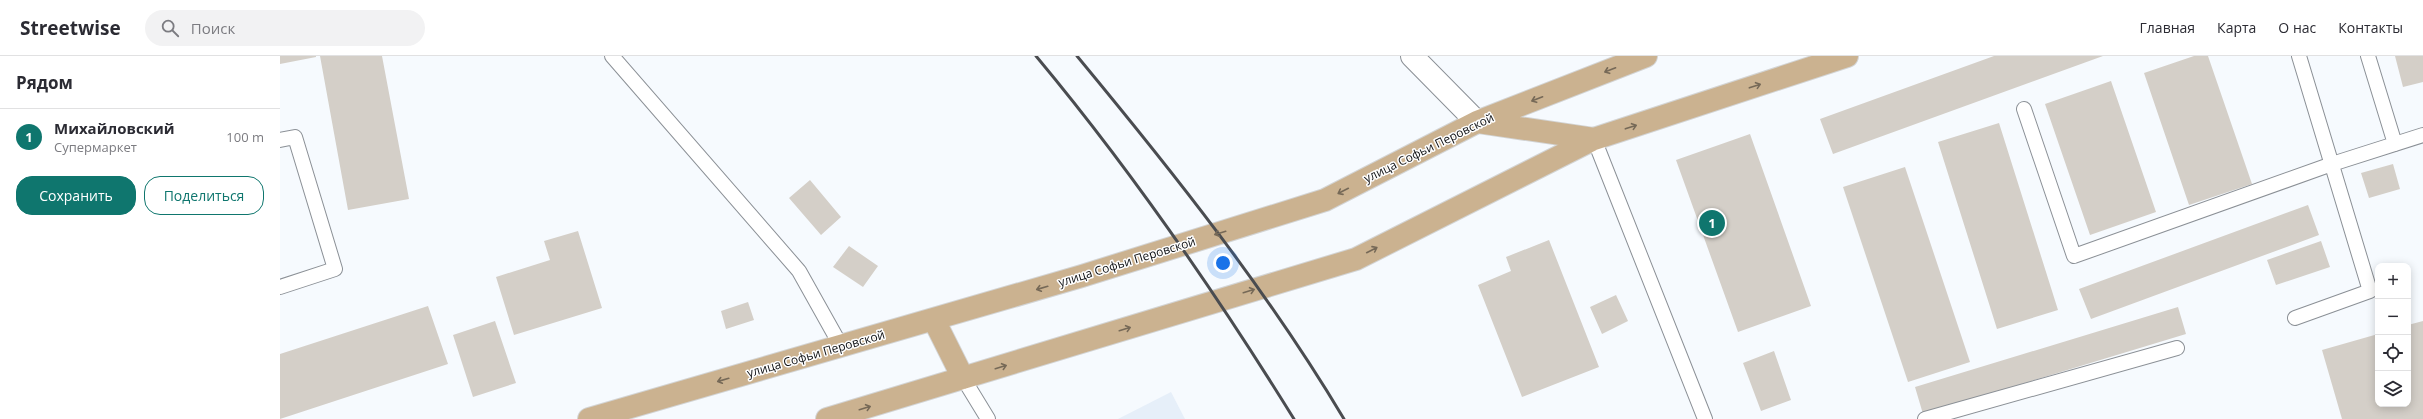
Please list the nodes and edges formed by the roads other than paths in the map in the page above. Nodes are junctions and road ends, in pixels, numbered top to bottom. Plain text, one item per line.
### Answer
1 (612, 56) edge
2 (1412, 56) edge
3 (1646, 56) edge
4 (1847, 56) edge
5 (2299, 56) edge
6 (2368, 56) edge
7 (2024, 108) dead end
8 (1477, 122) junction
9 (2423, 135) edge
10 (1594, 139) junction
11 (280, 140) edge
12 (2395, 144) junction
13 (2332, 164) junction
14 (280, 287) edge
15 (2295, 318) dead end
16 (934, 320) junction
17 (841, 346) junction
18 (2177, 348) dead end
19 (963, 378) junction
20 (589, 419) edge
21 (827, 419) edge
22 (988, 419) edge
23 (1705, 419) edge
24 (1925, 419) edge

1 - 17 lane
2 - 8 street
3 -> 8 main road, улица Софьи Перовской
10 -> 4 main road
5 - 13 lane
6 - 12 lane
7 - 13 lane
8 - 10 main road
8 -> 16 main road, улица Софьи Перовской
9 - 12 lane
19 -> 10 main road
10 - 23 lane
11 - 14 lane
12 - 13 lane
13 - 15 lane
16 - 17 main road, улица Софьи Перовской
16 - 19 main road
17 -> 20 main road, улица Софьи Перовской
18 - 24 lane
21 -> 19 main road
19 - 22 lane

